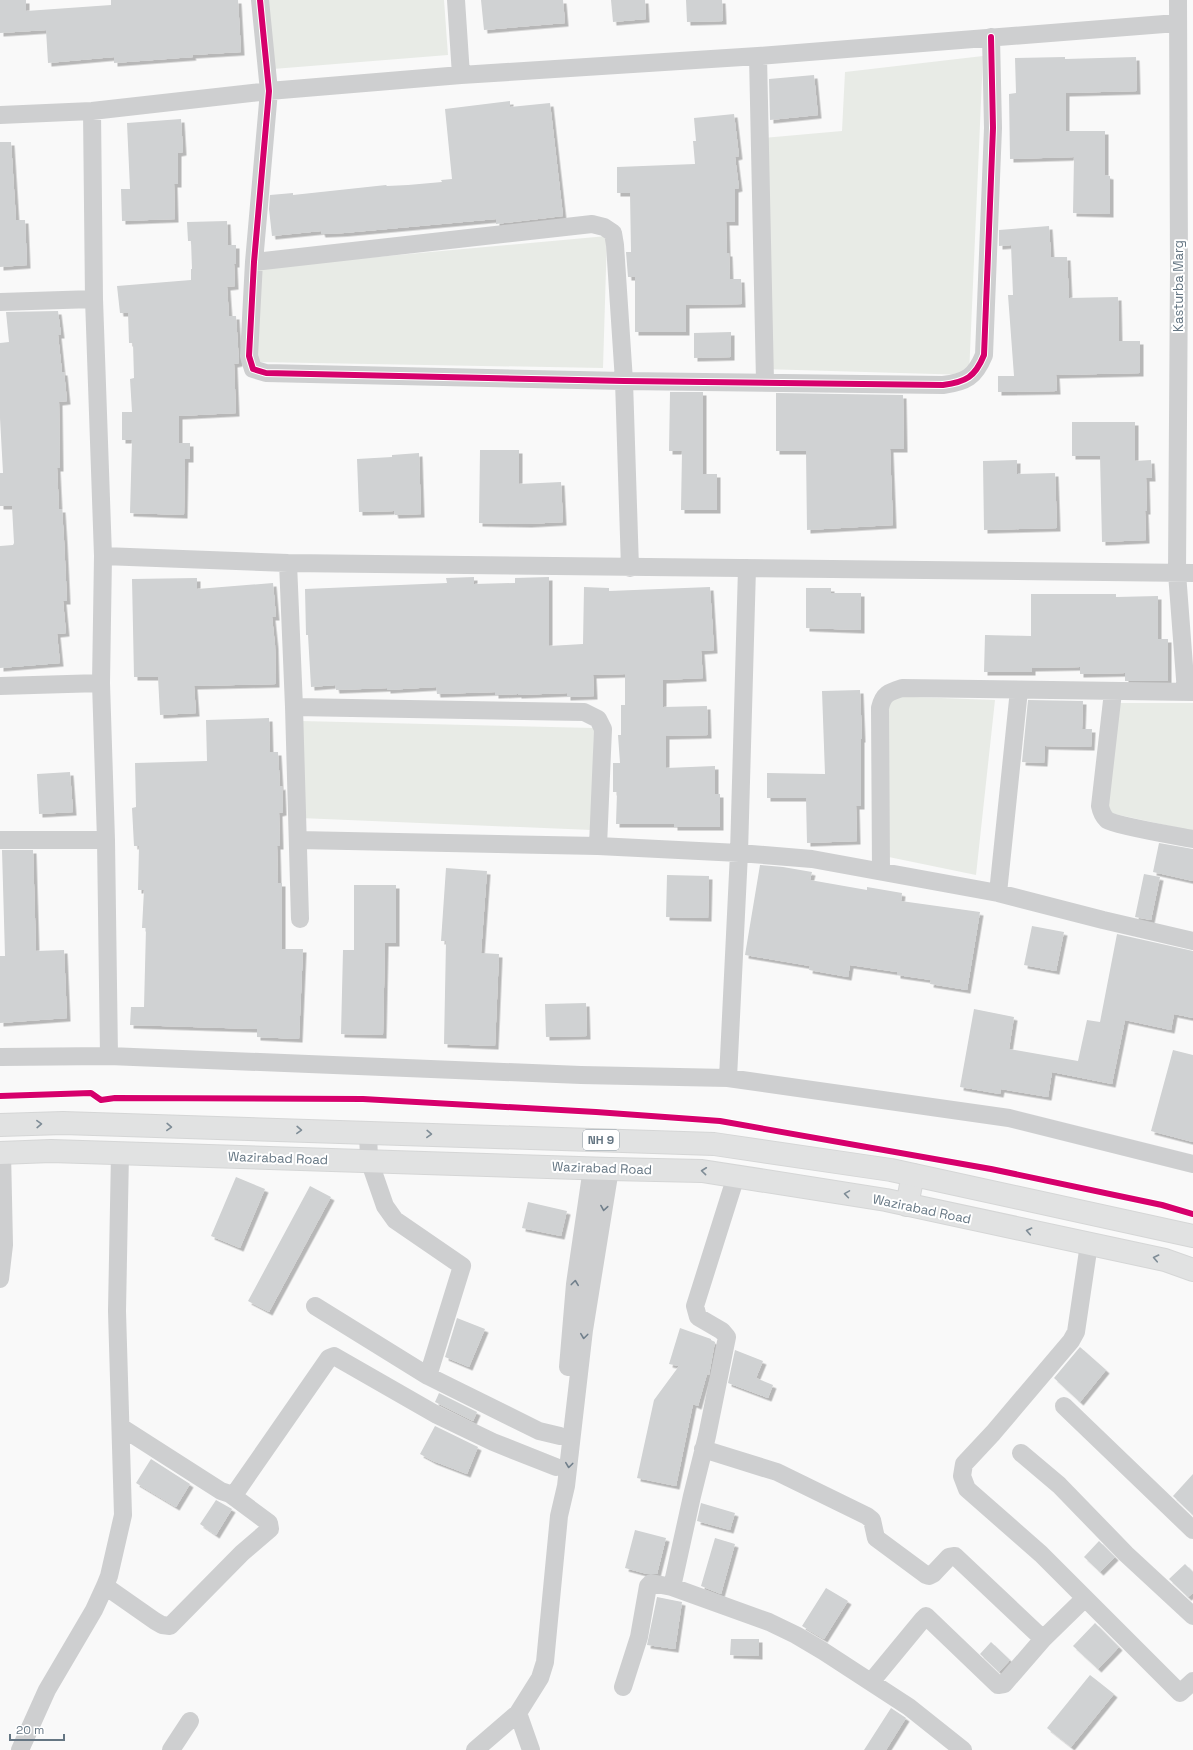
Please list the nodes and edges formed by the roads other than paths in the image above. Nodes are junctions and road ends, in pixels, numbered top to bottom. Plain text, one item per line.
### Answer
1 (260, 0) edge
2 (456, 0) edge
3 (1178, 0) edge
4 (1177, 23) junction
5 (991, 36) junction
6 (758, 56) junction
7 (461, 75) junction
8 (269, 91) junction
9 (92, 110) junction
10 (0, 115) edge
11 (254, 262) junction
12 (1186, 269) edge
13 (94, 299) junction
14 (0, 302) edge
15 (624, 381) junction
16 (765, 381) junction
17 (103, 556) junction
18 (288, 563) junction
19 (630, 568) junction
20 (747, 568) junction
21 (1185, 573) edge
22 (101, 683) junction
23 (0, 686) edge
24 (1019, 690) junction
25 (1113, 692) junction
26 (1190, 692) edge
27 (294, 708) junction
28 (1193, 839) edge
29 (0, 840) edge
30 (106, 840) junction
31 (298, 840) junction
32 (598, 846) junction
33 (739, 853) junction
34 (881, 870) junction
35 (998, 893) junction
36 (300, 919) dead end
37 (1193, 941) edge
38 (109, 1056) junction
39 (0, 1057) edge
40 (728, 1078) junction
41 (0, 1125) edge
42 (368, 1132) junction
43 (1, 1152) edge
44 (120, 1153) junction
45 (369, 1160) junction
46 (1193, 1164) edge
47 (601, 1169) junction
48 (913, 1175) junction
49 (736, 1176) junction
50 (907, 1205) junction
51 (1193, 1236) edge
52 (1089, 1244) junction
53 (1193, 1270) edge
54 (0, 1279) edge
55 (315, 1306) dead end
56 (428, 1376) junction
57 (1064, 1406) dead end
58 (121, 1427) junction
59 (560, 1436) junction
60 (704, 1449) junction
61 (1021, 1453) dead end
62 (556, 1467) junction
63 (230, 1494) junction
64 (559, 1516) junction
65 (1193, 1530) edge
66 (105, 1586) junction
67 (672, 1587) junction
68 (1085, 1598) junction
69 (1193, 1616) edge
70 (1043, 1639) junction
71 (1193, 1681) edge
72 (871, 1682) junction
73 (623, 1687) dead end
74 (518, 1713) junction
75 (190, 1721) dead end
76 (20, 1750) edge
77 (171, 1750) edge
78 (475, 1750) edge
79 (531, 1750) edge
80 (963, 1750) edge

1 - 8 street
2 - 7 street
3 - 4 street, Kasturba Marg
4 - 5 street
4 - 12 street, Kasturba Marg
5 - 6 street
5 - 16 street
6 - 7 street
6 - 16 street
7 - 8 street
8 - 9 street
8 - 11 street
9 - 10 street
9 - 13 street
11 - 15 street
11 - 15 street
12 - 21 street, Kasturba Marg
13 - 14 street
13 - 17 street
15 - 16 street
15 - 19 street
17 - 18 street
17 - 22 street
18 - 19 street
18 - 27 street
19 - 20 street
20 - 21 street
20 - 33 street
21 - 26 street, Kasturba Marg
22 - 23 street
22 - 30 street
24 - 25 street
24 - 34 street
24 - 35 street
25 - 26 street
25 - 28 street
27 - 31 street
27 - 32 street
29 - 30 street
30 - 38 street
31 - 32 street
31 - 36 street
32 - 33 street
33 - 34 street
33 - 40 street
34 - 35 street
35 - 37 street
38 - 39 street
38 - 40 street
40 - 46 street
41 -> 42 main road, NH 9
42 - 45 street
42 -> 48 main road, NH 9
43 - 44 main road, Wazirabad Road
43 - 54 street
44 - 45 main road, Wazirabad Road
44 - 58 street
45 - 47 main road, Wazirabad Road
45 - 56 street
49 -> 47 main road, Wazirabad Road
59 -> 47 street
47 -> 64 street
48 - 50 main road
48 - 51 main road, NH 9
50 -> 49 main road, Wazirabad Road
49 - 60 street
52 -> 50 main road, Wazirabad Road
53 -> 52 main road, Wazirabad Road
52 - 68 street
55 - 56 street
56 - 59 street
57 - 65 street
58 - 63 street
58 - 66 street
59 - 62 street
60 - 67 street
60 - 70 street
61 - 69 street
62 - 63 street
62 - 64 street
63 - 66 street
64 - 74 street
66 - 76 street
67 - 72 street
67 - 73 street
68 - 70 street
68 - 71 street
70 - 72 street
72 - 80 street
74 - 78 street
74 - 79 street
75 - 77 street

